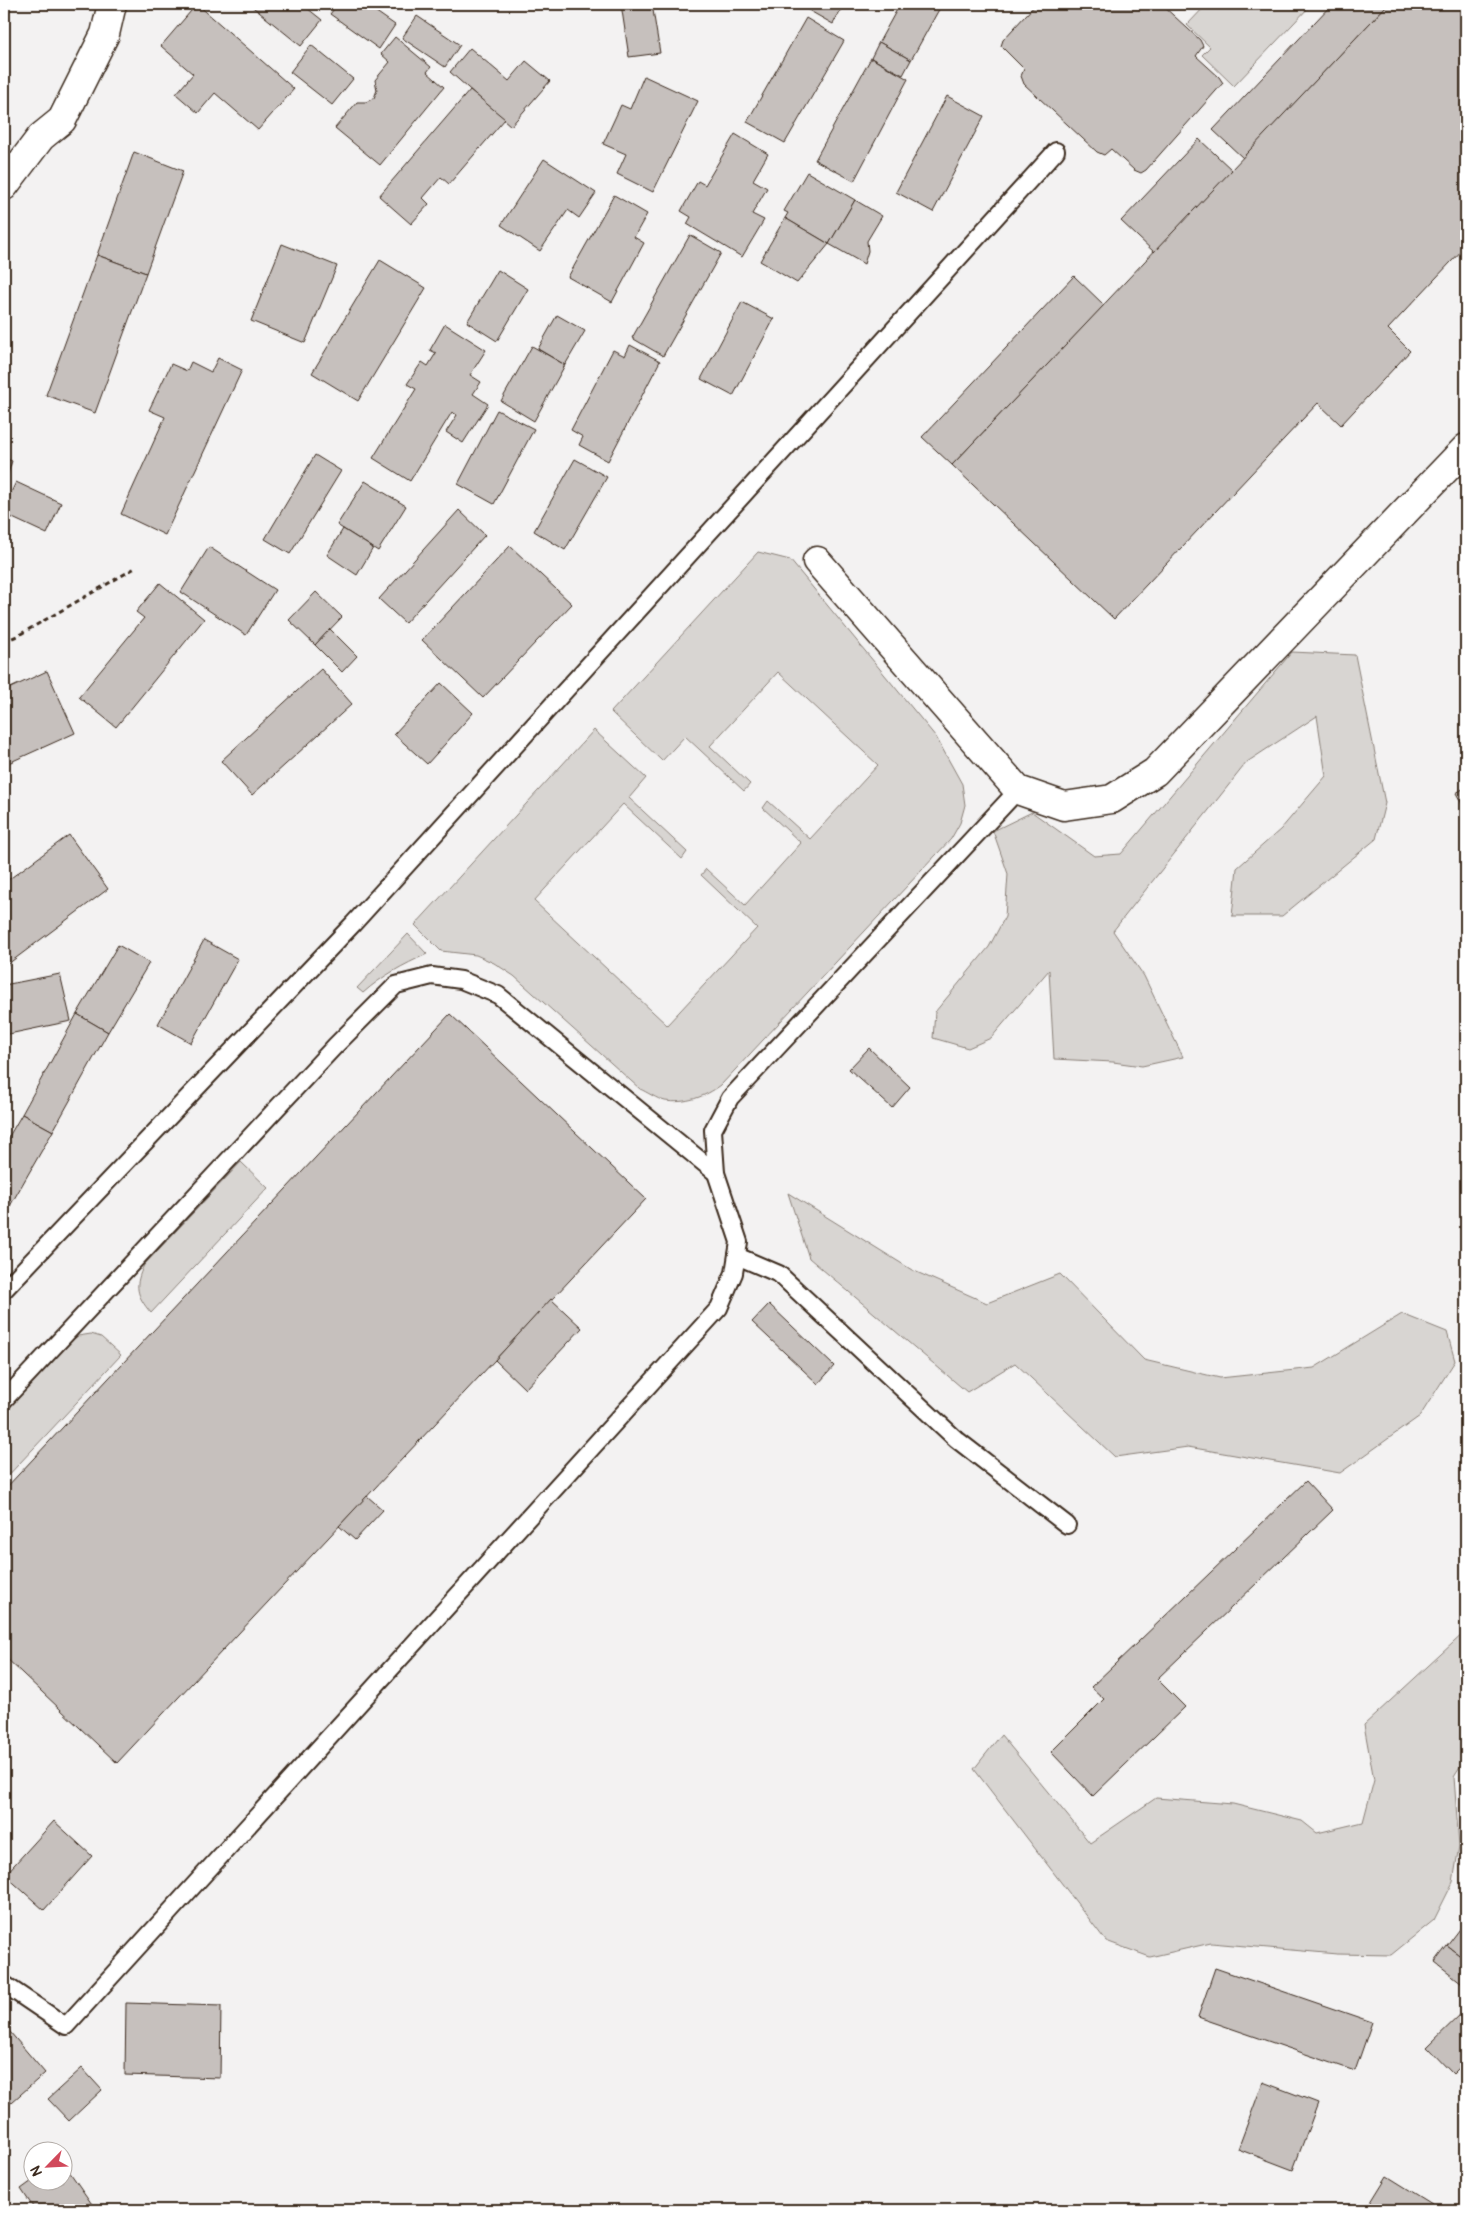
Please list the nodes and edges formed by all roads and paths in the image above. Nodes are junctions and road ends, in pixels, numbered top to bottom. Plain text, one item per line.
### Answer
1 (112, 4) edge
2 (1056, 151) dead end
3 (4, 186) edge
4 (1466, 448) edge
5 (817, 561) dead end
6 (135, 568) dead end
7 (4, 642) edge
8 (1018, 790) junction
9 (716, 1173) junction
10 (737, 1256) junction
11 (4, 1290) edge
12 (4, 1399) edge
13 (1067, 1525) dead end
14 (4, 1984) edge

1 - 3 street
2 - 11 lane
4 - 8 street
5 - 8 street
6 - 7 path
8 - 9 lane
9 - 10 lane
9 - 12 lane
10 - 13 lane
10 - 14 lane

